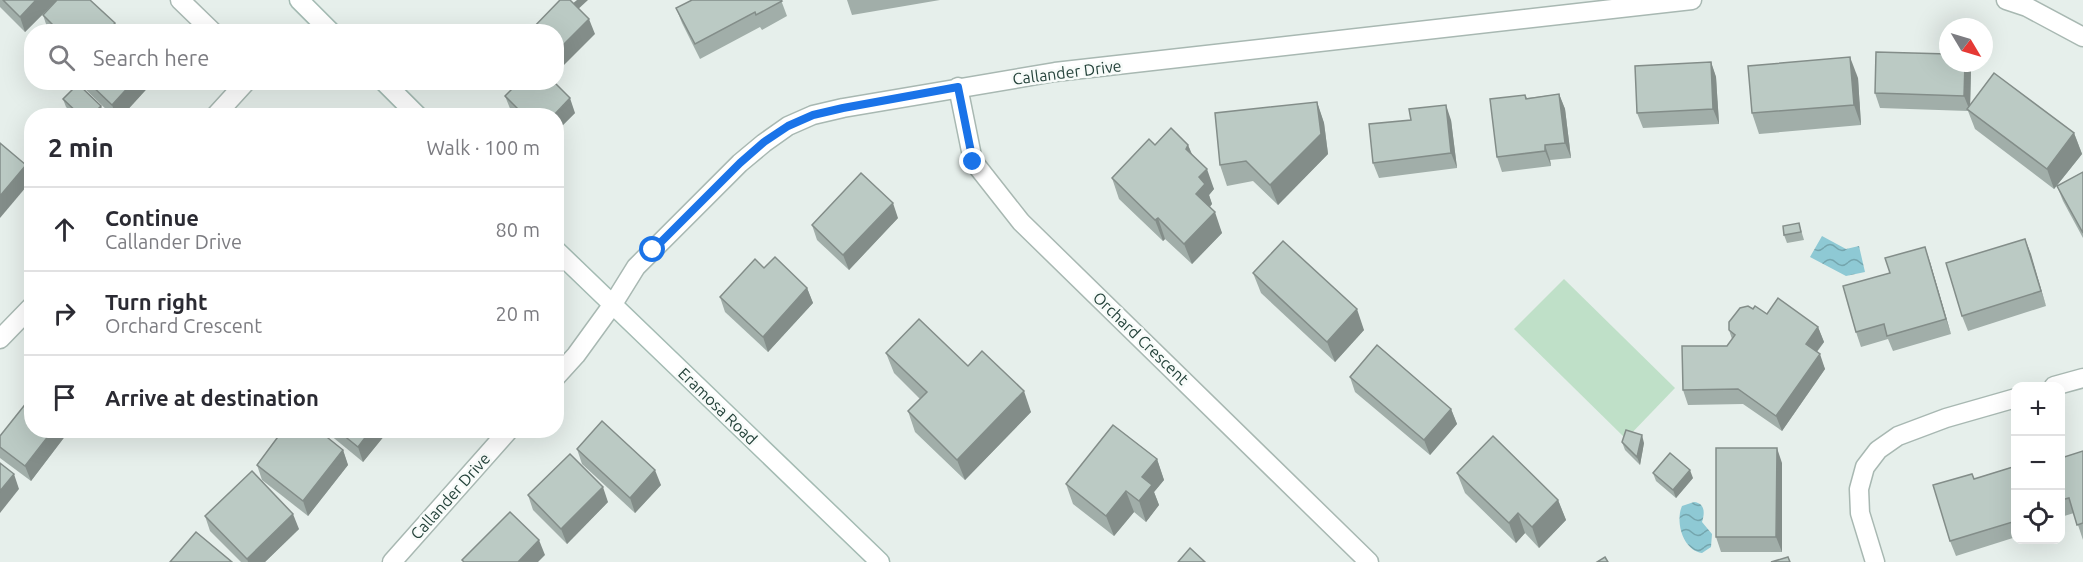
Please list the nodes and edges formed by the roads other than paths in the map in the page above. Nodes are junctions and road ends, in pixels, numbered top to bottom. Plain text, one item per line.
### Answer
1 (180, 0) edge
2 (299, 0) edge
3 (1692, 0) edge
4 (2006, 0) edge
5 (205, 24) edge
6 (323, 24) edge
7 (2083, 37) edge
8 (958, 87) junction
9 (238, 90) edge
10 (392, 90) edge
11 (222, 108) edge
12 (410, 108) edge
13 (564, 258) edge
14 (613, 304) junction
15 (24, 314) edge
16 (0, 339) edge
17 (564, 368) edge
18 (2083, 378) edge
19 (2065, 384) edge
20 (2011, 399) edge
21 (502, 438) edge
22 (392, 562) edge
23 (880, 562) edge
24 (1369, 562) edge
25 (1875, 562) edge

1 - 5 street
2 - 6 street
3 - 8 street, Callander Drive
4 - 7 street
8 - 14 street, Callander Drive
8 - 24 street, Orchard Crescent
9 - 11 street
10 - 12 street
13 - 14 street, Eramosa Road
14 - 17 street, Callander Drive
14 - 23 street, Eramosa Road
15 - 16 street
18 - 19 street
20 - 25 street
21 - 22 street, Callander Drive

